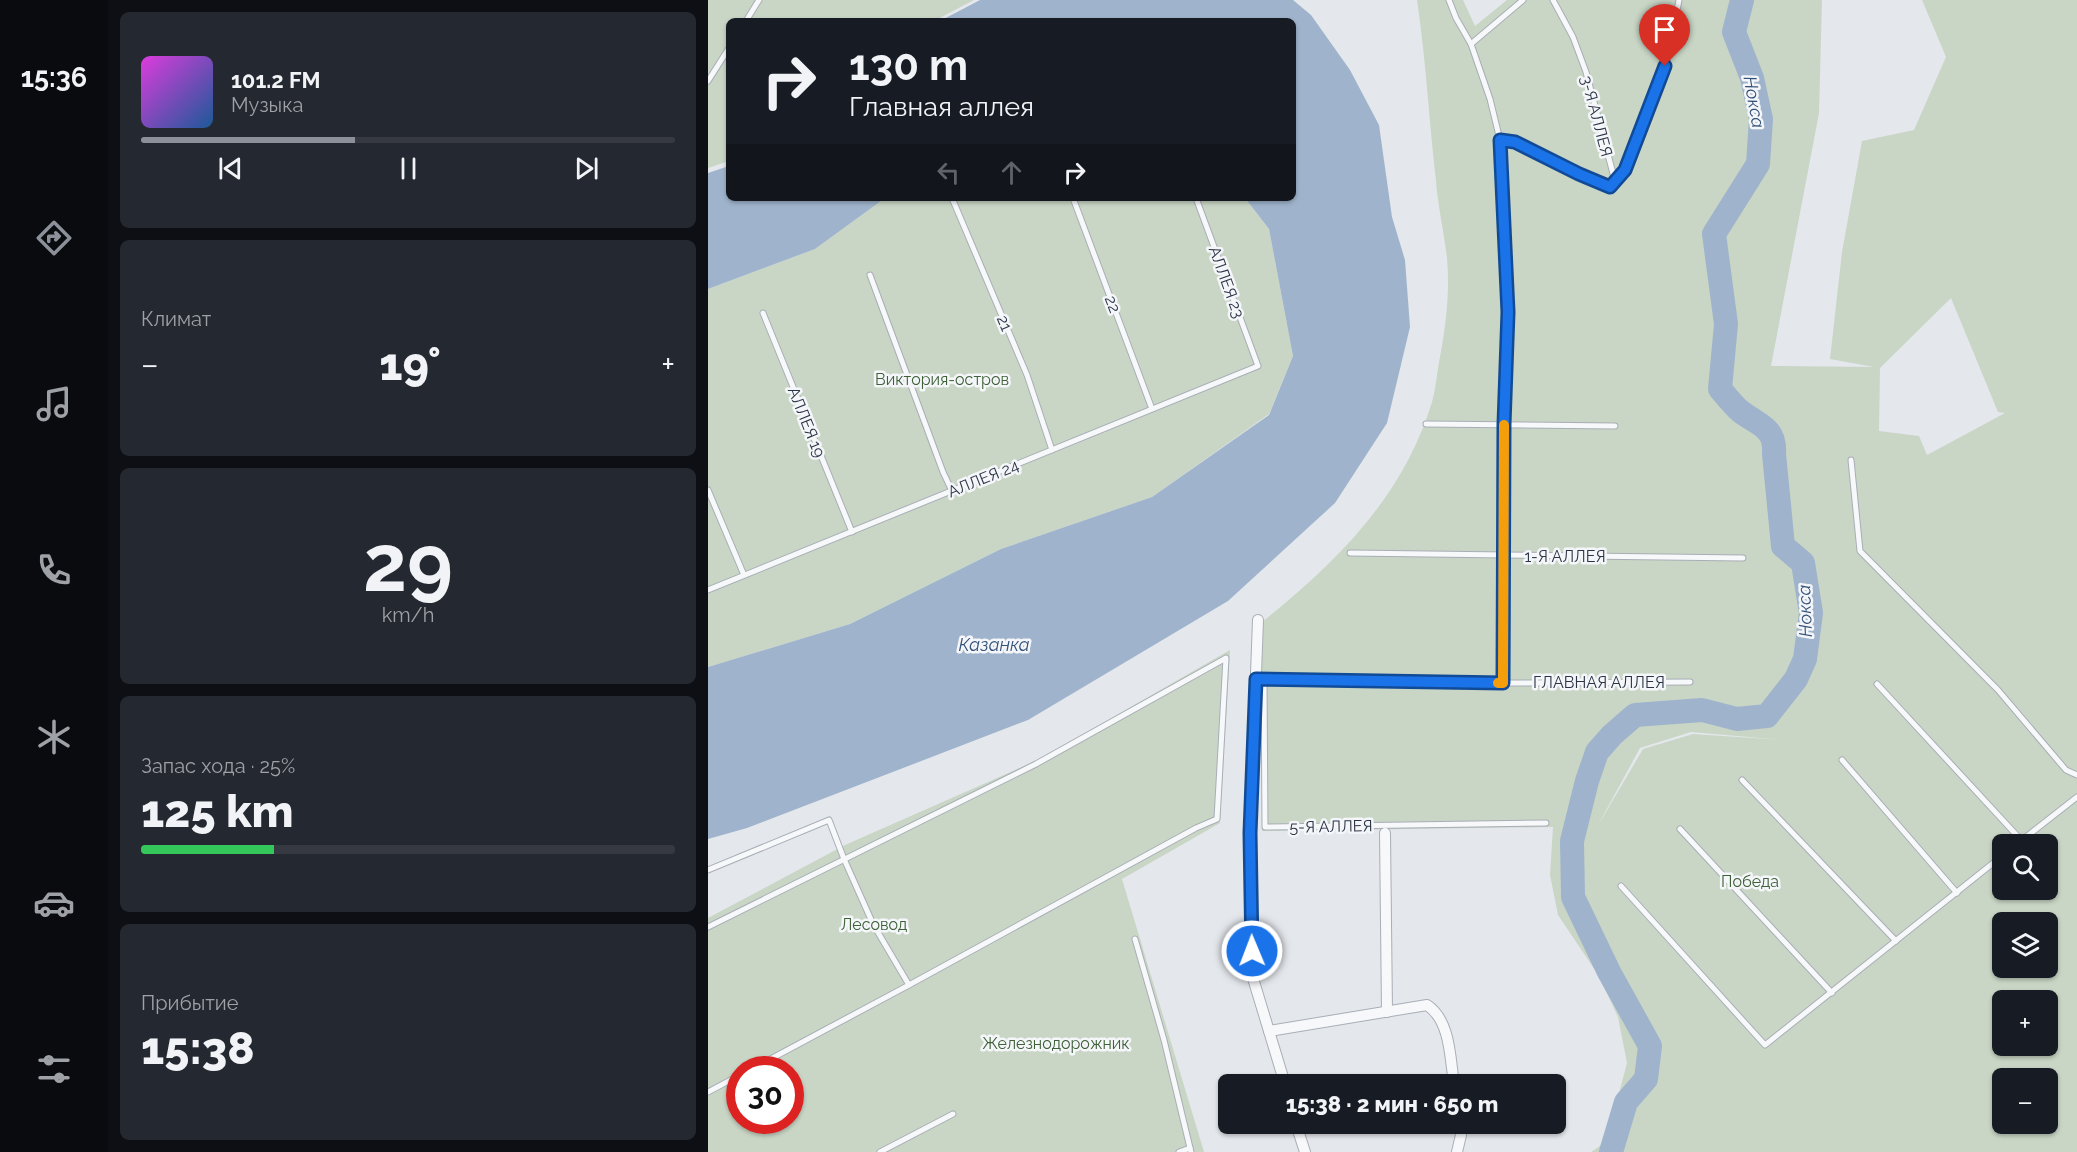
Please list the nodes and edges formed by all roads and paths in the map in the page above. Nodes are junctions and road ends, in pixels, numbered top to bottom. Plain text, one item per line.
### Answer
1 (759, 0) edge
2 (1449, 0) edge
3 (1523, 0) edge
4 (1553, 0) edge
5 (1679, 0) edge
6 (748, 18) edge
7 (1471, 44) junction
8 (726, 53) edge
9 (708, 81) edge
10 (1500, 140) junction
11 (1615, 181) junction
12 (953, 201) edge
13 (1074, 201) edge
14 (1197, 201) edge
15 (870, 275) dead end
16 (763, 313) dead end
17 (1258, 366) joint
18 (1152, 410) junction
19 (1425, 424) dead end
20 (1504, 424) junction
21 (1615, 426) dead end
22 (1053, 450) junction
23 (1851, 460) dead end
24 (708, 490) edge
25 (952, 491) junction
26 (852, 532) junction
27 (1350, 553) dead end
28 (1504, 555) junction
29 (1743, 558) dead end
30 (744, 575) junction
31 (708, 590) edge
32 (1258, 620) dead end
33 (1260, 679) junction
34 (1690, 682) dead end
35 (1503, 683) junction
36 (1877, 684) dead end
37 (1842, 760) dead end
38 (2077, 774) edge
39 (1742, 780) dead end
40 (2077, 797) edge
41 (1546, 823) dead end
42 (1680, 829) dead end
43 (1385, 833) dead end
44 (2012, 834) edge
45 (2031, 834) edge
46 (844, 859) junction
47 (1992, 864) edge
48 (708, 870) edge
49 (1621, 886) dead end
50 (1957, 893) junction
51 (708, 927) edge
52 (1135, 939) dead end
53 (1896, 942) junction
54 (909, 985) junction
55 (1832, 993) junction
56 (1387, 1012) junction
57 (1269, 1031) junction
58 (776, 1056) edge
59 (1282, 1074) edge
60 (1452, 1074) edge
61 (726, 1082) edge
62 (708, 1092) edge
63 (953, 1114) dead end
64 (1299, 1134) edge
65 (1461, 1134) edge
66 (1190, 1150) edge
67 (880, 1152) edge
68 (1179, 1152) edge
69 (1305, 1152) edge
70 (1457, 1152) edge

1 - 6 lane
2 - 7 lane
3 - 7 lane
4 - 11 lane, 3-Я АЛЛЕЯ
5 - 11 lane
7 - 10 lane
8 - 9 lane
10 - 11 lane, 3-Я АЛЛЕЯ
10 - 20 lane
12 - 22 lane, 21
13 - 18 lane, 22
14 - 17 lane, АЛЛЕЯ 23
15 - 25 lane
16 - 26 lane, АЛЛЕЯ 19
17 - 18 lane, АЛЛЕЯ 24
18 - 22 lane, АЛЛЕЯ 24
19 - 20 lane
20 - 21 lane
20 - 28 lane
22 - 25 lane, АЛЛЕЯ 24
23 - 38 lane
24 - 30 lane
25 - 26 lane, АЛЛЕЯ 24
26 - 30 lane, АЛЛЕЯ 24
27 - 28 lane, 1-Я АЛЛЕЯ
28 - 29 lane, 1-Я АЛЛЕЯ
28 - 35 lane
30 - 31 lane, АЛЛЕЯ 24
32 - 33 street
33 - 35 lane, ГЛАВНАЯ АЛЛЕЯ
33 - 41 lane, 5-Я АЛЛЕЯ
33 - 57 street
34 - 35 lane, ГЛАВНАЯ АЛЛЕЯ
36 - 44 lane
37 - 50 lane
39 - 53 lane
40 - 45 lane
42 - 55 lane
43 - 56 street
46 - 48 lane
46 - 51 lane
46 - 54 lane
46 - 54 lane
47 - 50 lane
49 - 55 lane
50 - 53 lane
52 - 66 lane
53 - 55 lane
54 - 58 lane
56 - 57 street
56 - 60 street
57 - 59 street
61 - 62 lane
63 - 67 lane
64 - 69 street
65 - 70 street
66 - 68 lane

